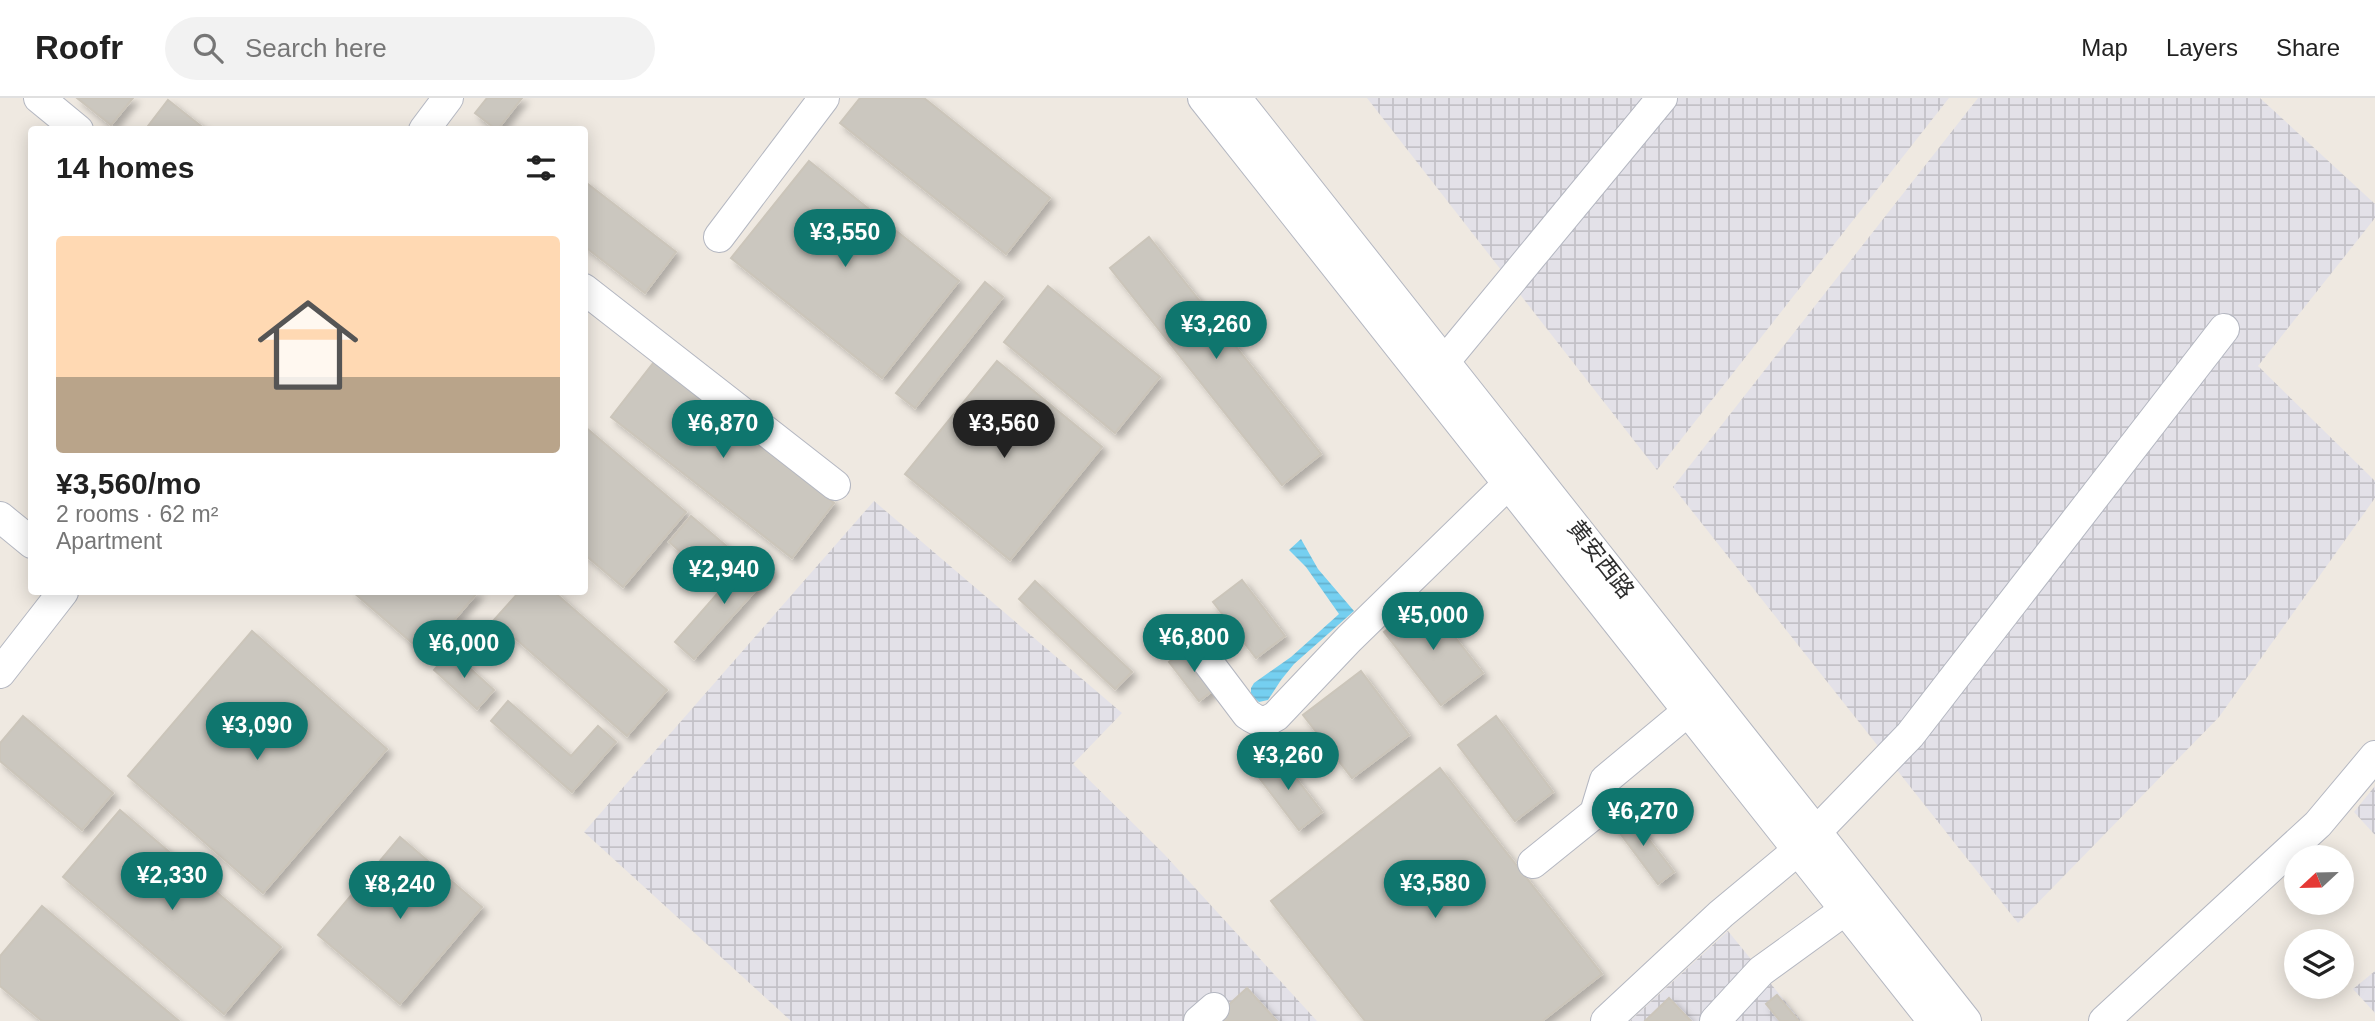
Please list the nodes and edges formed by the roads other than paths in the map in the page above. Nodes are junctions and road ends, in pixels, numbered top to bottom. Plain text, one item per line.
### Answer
1 (39, 98) edge
2 (448, 98) edge
3 (824, 98) edge
4 (1203, 98) edge
5 (1236, 98) edge
6 (1662, 98) edge
7 (73, 126) edge
8 (427, 126) edge
9 (719, 237) dead end
10 (588, 292) edge
11 (2224, 329) dead end
12 (1445, 361) junction
13 (1508, 484) junction
14 (835, 485) dead end
15 (0, 517) edge
16 (28, 540) edge
17 (61, 595) edge
18 (1195, 645) dead end
19 (0, 673) edge
20 (1688, 711) junction
21 (2375, 756) edge
22 (1807, 841) junction
23 (1533, 863) dead end
24 (1845, 910) junction
25 (1606, 1021) edge
26 (1715, 1021) edge
27 (1933, 1021) edge
28 (1966, 1021) edge
29 (2104, 1021) edge

1 - 7 street
2 - 8 street
3 - 9 street
4 - 13 street, 黄安西路
5 - 12 street, 黄安西路
6 - 12 street
10 - 14 street
11 - 22 street
12 - 22 street, 黄安西路
13 - 18 street
13 - 20 street, 黄安西路
15 - 16 street
17 - 19 street
20 - 22 street, 黄安西路
20 - 23 street
21 - 29 street
22 - 24 street, 黄安西路
22 - 25 street
22 - 28 street, 黄安西路
24 - 26 street
24 - 27 street, 黄安西路

